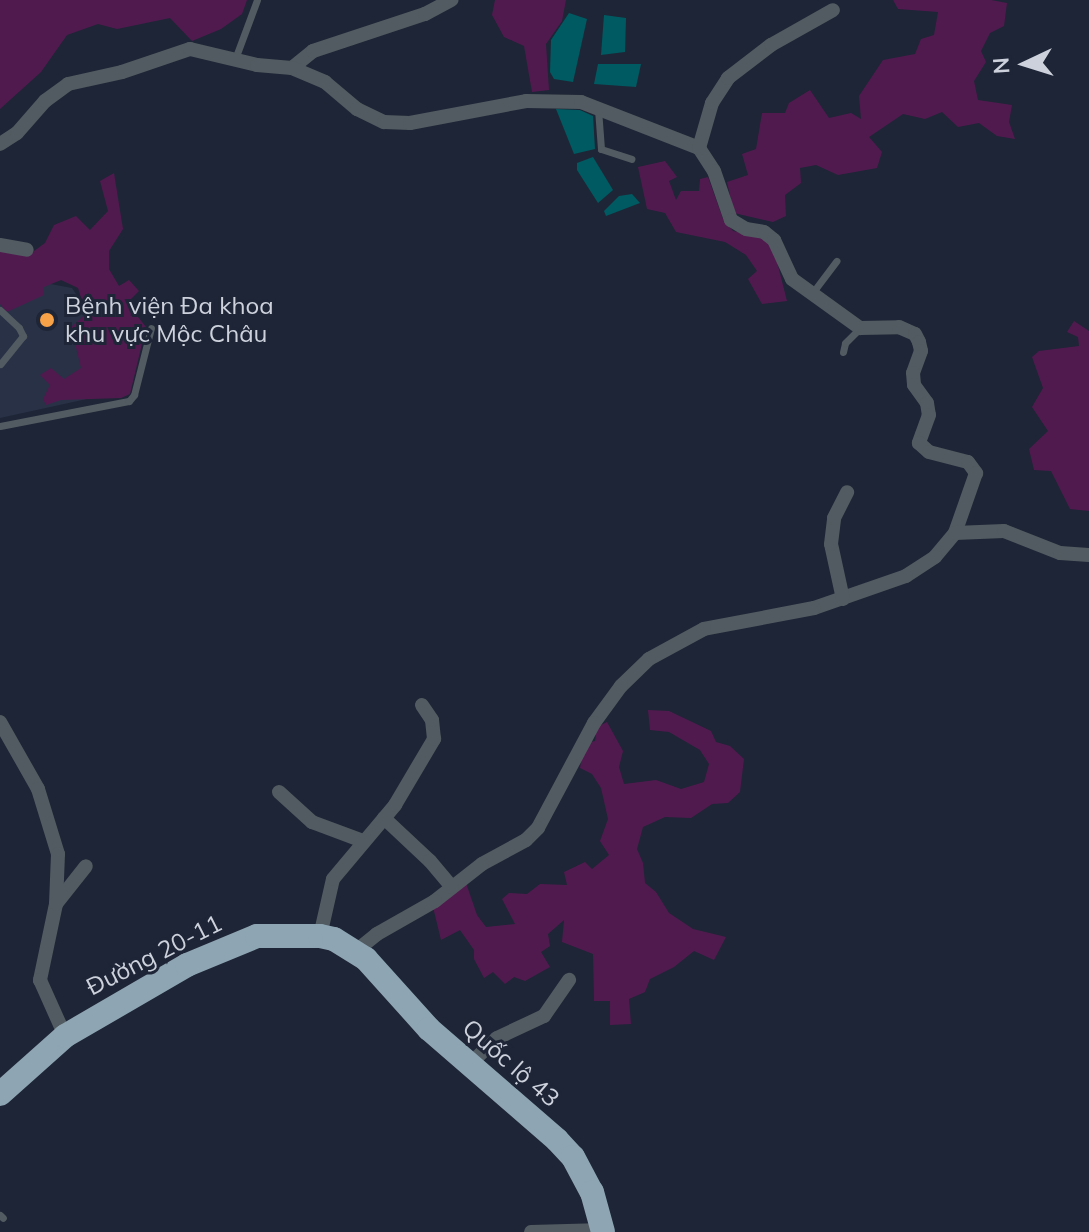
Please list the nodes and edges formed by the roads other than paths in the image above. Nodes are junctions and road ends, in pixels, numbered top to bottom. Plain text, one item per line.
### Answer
1 (257, 0) edge
2 (451, 0) edge
3 (833, 10) dead end
4 (235, 59) junction
5 (292, 68) junction
6 (598, 109) junction
7 (0, 144) edge
8 (699, 148) junction
9 (631, 159) dead end
10 (0, 245) edge
11 (27, 250) dead end
12 (836, 261) dead end
13 (813, 292) junction
14 (0, 310) edge
15 (151, 328) dead end
16 (860, 328) junction
17 (843, 352) dead end
18 (0, 364) edge
19 (0, 426) edge
20 (847, 492) dead end
21 (955, 533) junction
22 (1089, 555) edge
23 (843, 599) junction
24 (422, 705) dead end
25 (0, 722) edge
26 (279, 792) dead end
27 (384, 818) junction
28 (363, 841) junction
29 (86, 866) dead end
30 (452, 887) junction
31 (56, 904) junction
32 (320, 936) junction
33 (356, 951) junction
34 (569, 980) dead end
35 (65, 1036) junction
36 (470, 1064) junction
37 (0, 1094) edge
38 (603, 1231) edge
39 (531, 1232) edge

1 - 4 lane
2 - 5 street
3 - 8 street
4 - 5 street
4 - 7 street
5 - 6 street
6 - 8 street
6 - 9 lane
8 - 13 street
10 - 11 street
12 - 13 lane
13 - 16 street
14 - 18 lane
15 - 19 lane
16 - 17 lane
16 - 21 street
20 - 23 street
21 - 22 street
21 - 23 street
23 - 30 street
24 - 27 street
25 - 31 street
26 - 28 street
27 - 28 street
27 - 30 street
28 - 32 street
29 - 31 street
30 - 33 street
31 - 35 street
32 - 33 highway, Đường 20-11
32 - 35 highway, Đường 20-11
33 - 36 highway, Quốc lộ 43
34 - 36 street
35 - 37 highway, Đường 20-11
36 - 38 highway, Quốc lộ 43
38 - 39 street

